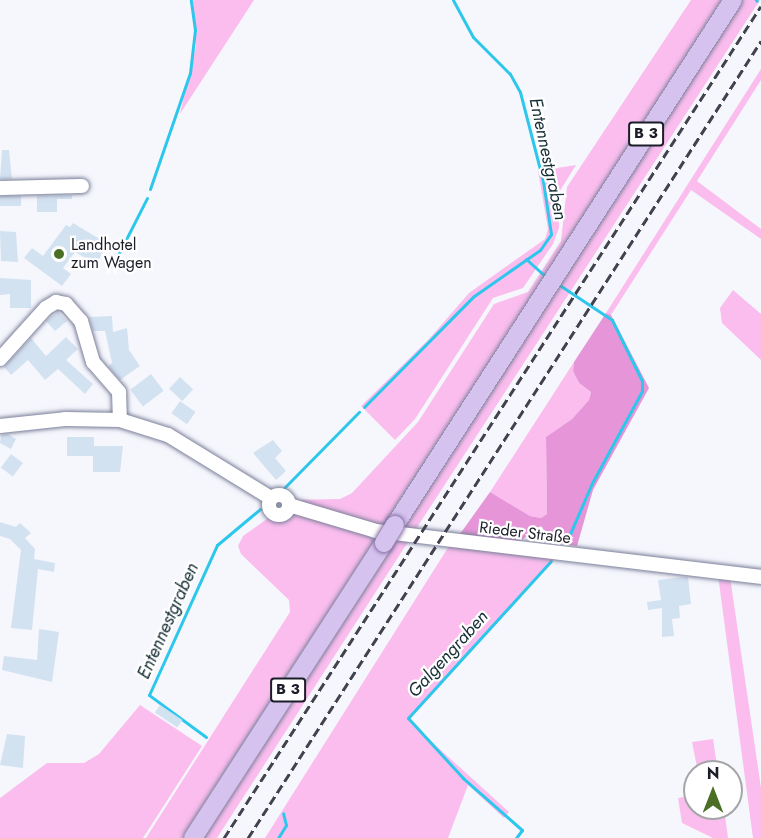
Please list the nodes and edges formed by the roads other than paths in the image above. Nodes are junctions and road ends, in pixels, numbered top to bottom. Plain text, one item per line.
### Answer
1 (733, 0) edge
2 (82, 186) dead end
3 (0, 188) edge
4 (0, 359) edge
5 (120, 420) junction
6 (0, 426) edge
7 (761, 577) edge
8 (192, 838) edge

1 - 8 main road, B 3, bridge
2 - 3 street
4 - 5 street
5 - 6 street, Rieder Straße
5 - 7 street, Rieder Straße

